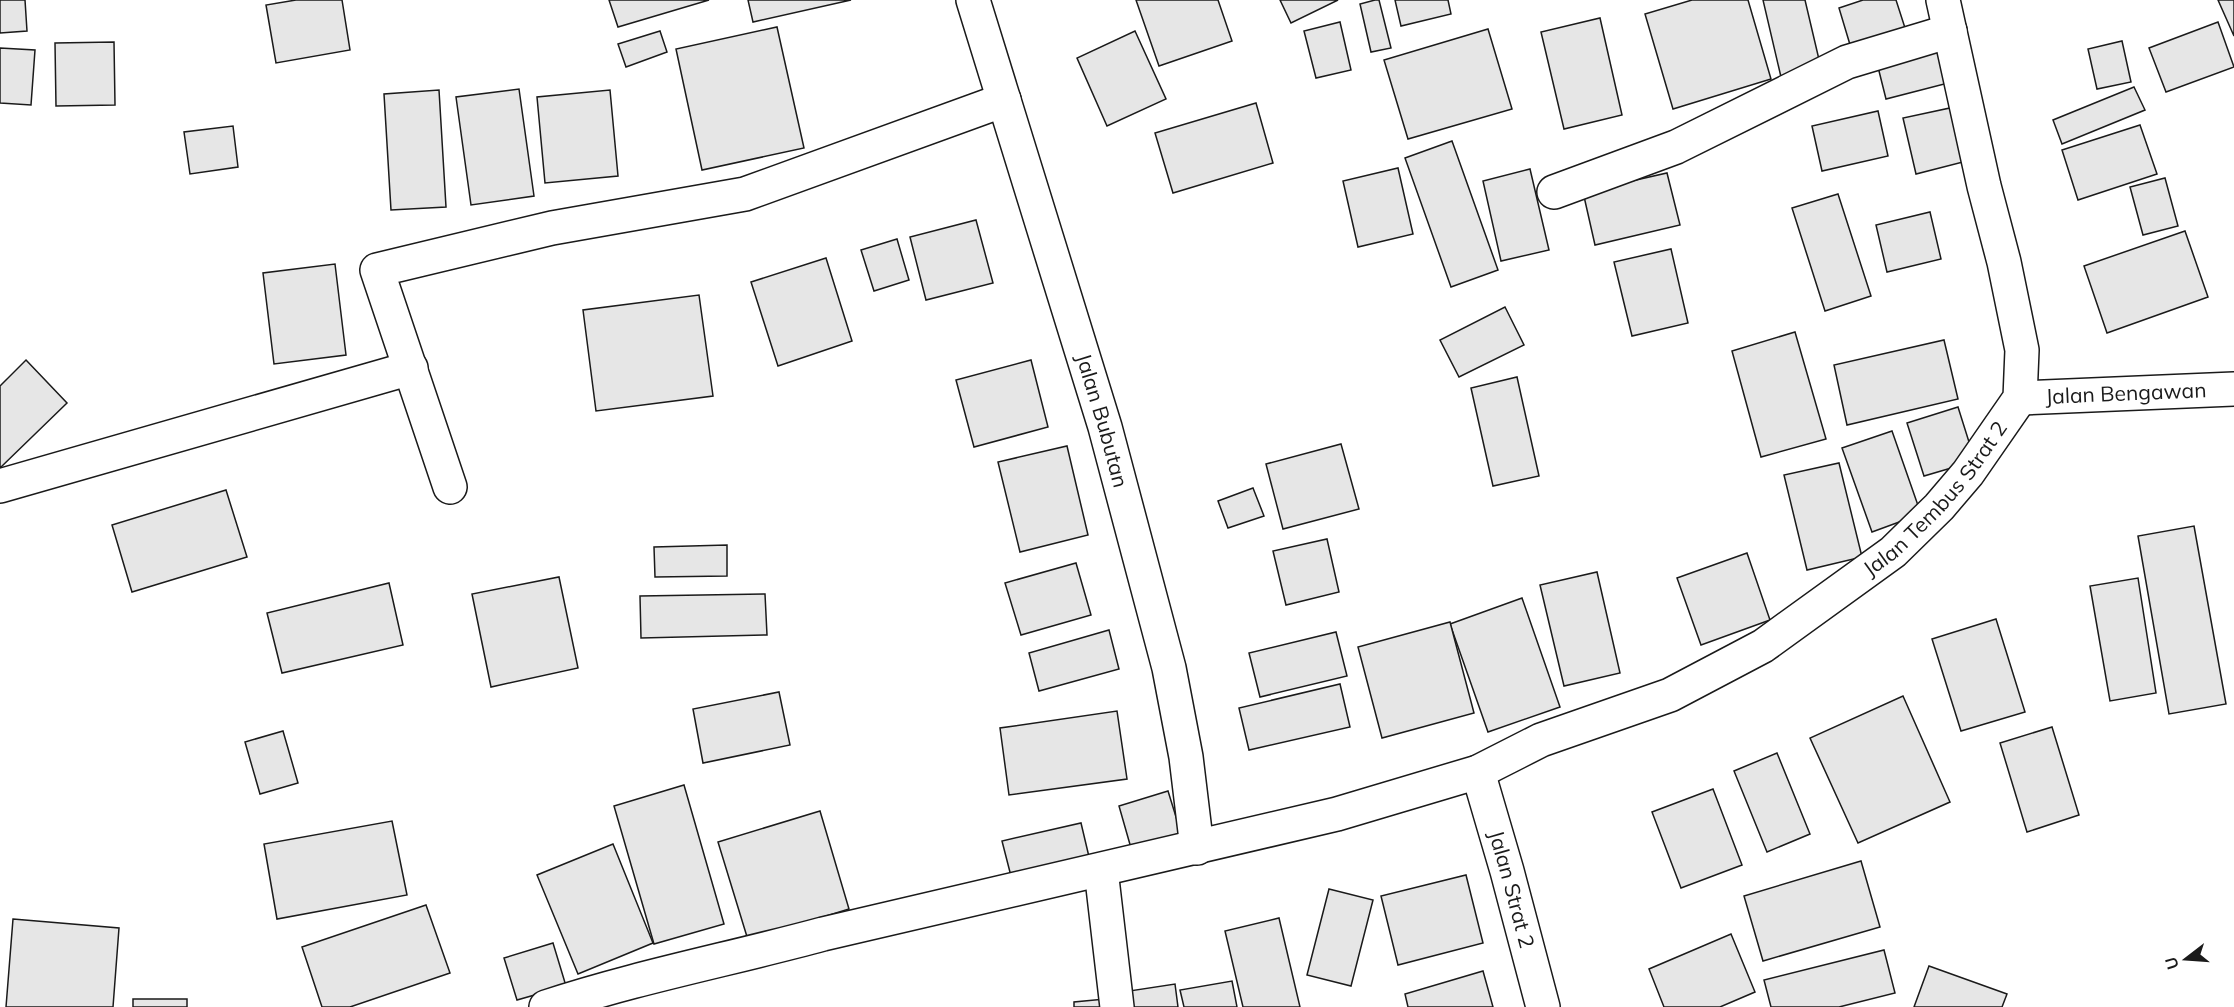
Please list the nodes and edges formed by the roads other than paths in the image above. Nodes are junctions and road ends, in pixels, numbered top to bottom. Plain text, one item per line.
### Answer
1 (972, 0) edge
2 (1947, 16) edge
3 (1004, 100) junction
4 (1554, 192) dead end
5 (411, 368) junction
6 (2234, 389) edge
7 (2020, 398) junction
8 (0, 486) edge
9 (450, 487) dead end
10 (1478, 772) junction
11 (1197, 848) junction
12 (1101, 870) junction
13 (546, 1007) edge
14 (1117, 1007) edge
15 (1543, 1007) edge

1 - 3 street, Jalan Bubutan
2 - 4 street
2 - 7 street, Jalan Tembus Strat 2
3 - 5 street
3 - 11 street, Jalan Bubutan
5 - 8 street
5 - 9 street
6 - 7 street, Jalan Bengawan
7 - 10 street, Jalan Tembus Strat 2
10 - 11 street, Jalan Tembus Strat 2
10 - 15 street, Jalan Strat 2
11 - 12 street, Jalan Tembus Strat 2
12 - 13 street, Jalan Tembus Strat 2
12 - 14 street

